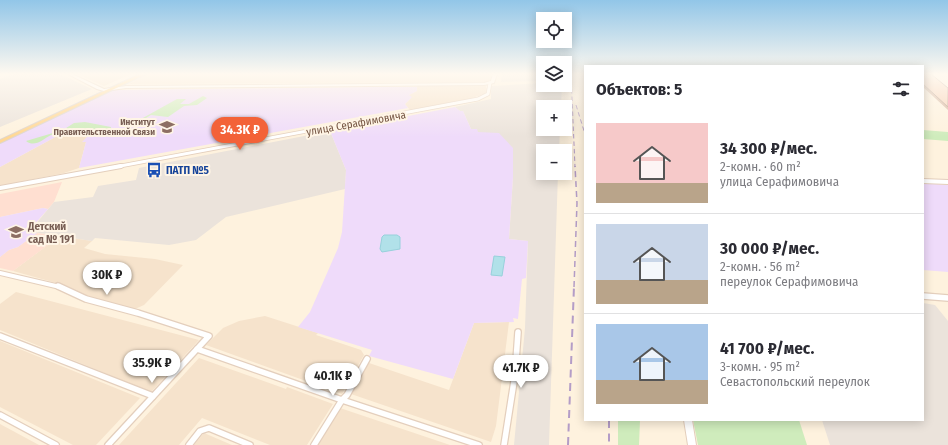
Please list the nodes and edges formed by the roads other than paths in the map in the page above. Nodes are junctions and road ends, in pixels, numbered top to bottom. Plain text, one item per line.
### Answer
1 (94, 95) edge
2 (101, 95) edge
3 (486, 95) edge
4 (0, 138) edge
5 (0, 142) edge
6 (924, 180) edge
7 (948, 182) edge
8 (0, 188) edge
9 (0, 273) edge
10 (924, 296) edge
11 (948, 298) edge
12 (518, 332) dead end
13 (0, 336) edge
14 (197, 349) junction
15 (367, 359) dead end
16 (153, 396) junction
17 (342, 400) junction
18 (0, 415) edge
19 (688, 421) edge
20 (56, 445) edge
21 (108, 445) edge
22 (189, 445) edge
23 (250, 445) edge
24 (314, 445) edge
25 (479, 445) edge
26 (504, 445) edge
27 (692, 445) edge

1 - 4 main road
2 - 5 main road
3 - 8 street, улица Серафимовича
6 - 7 street
9 - 14 street
10 - 11 street
12 - 26 street
13 - 16 street
14 - 16 street
14 - 17 street
15 - 17 street
16 - 21 street
17 - 24 street
17 - 25 street
18 - 20 street
19 - 27 street
22 - 23 street

